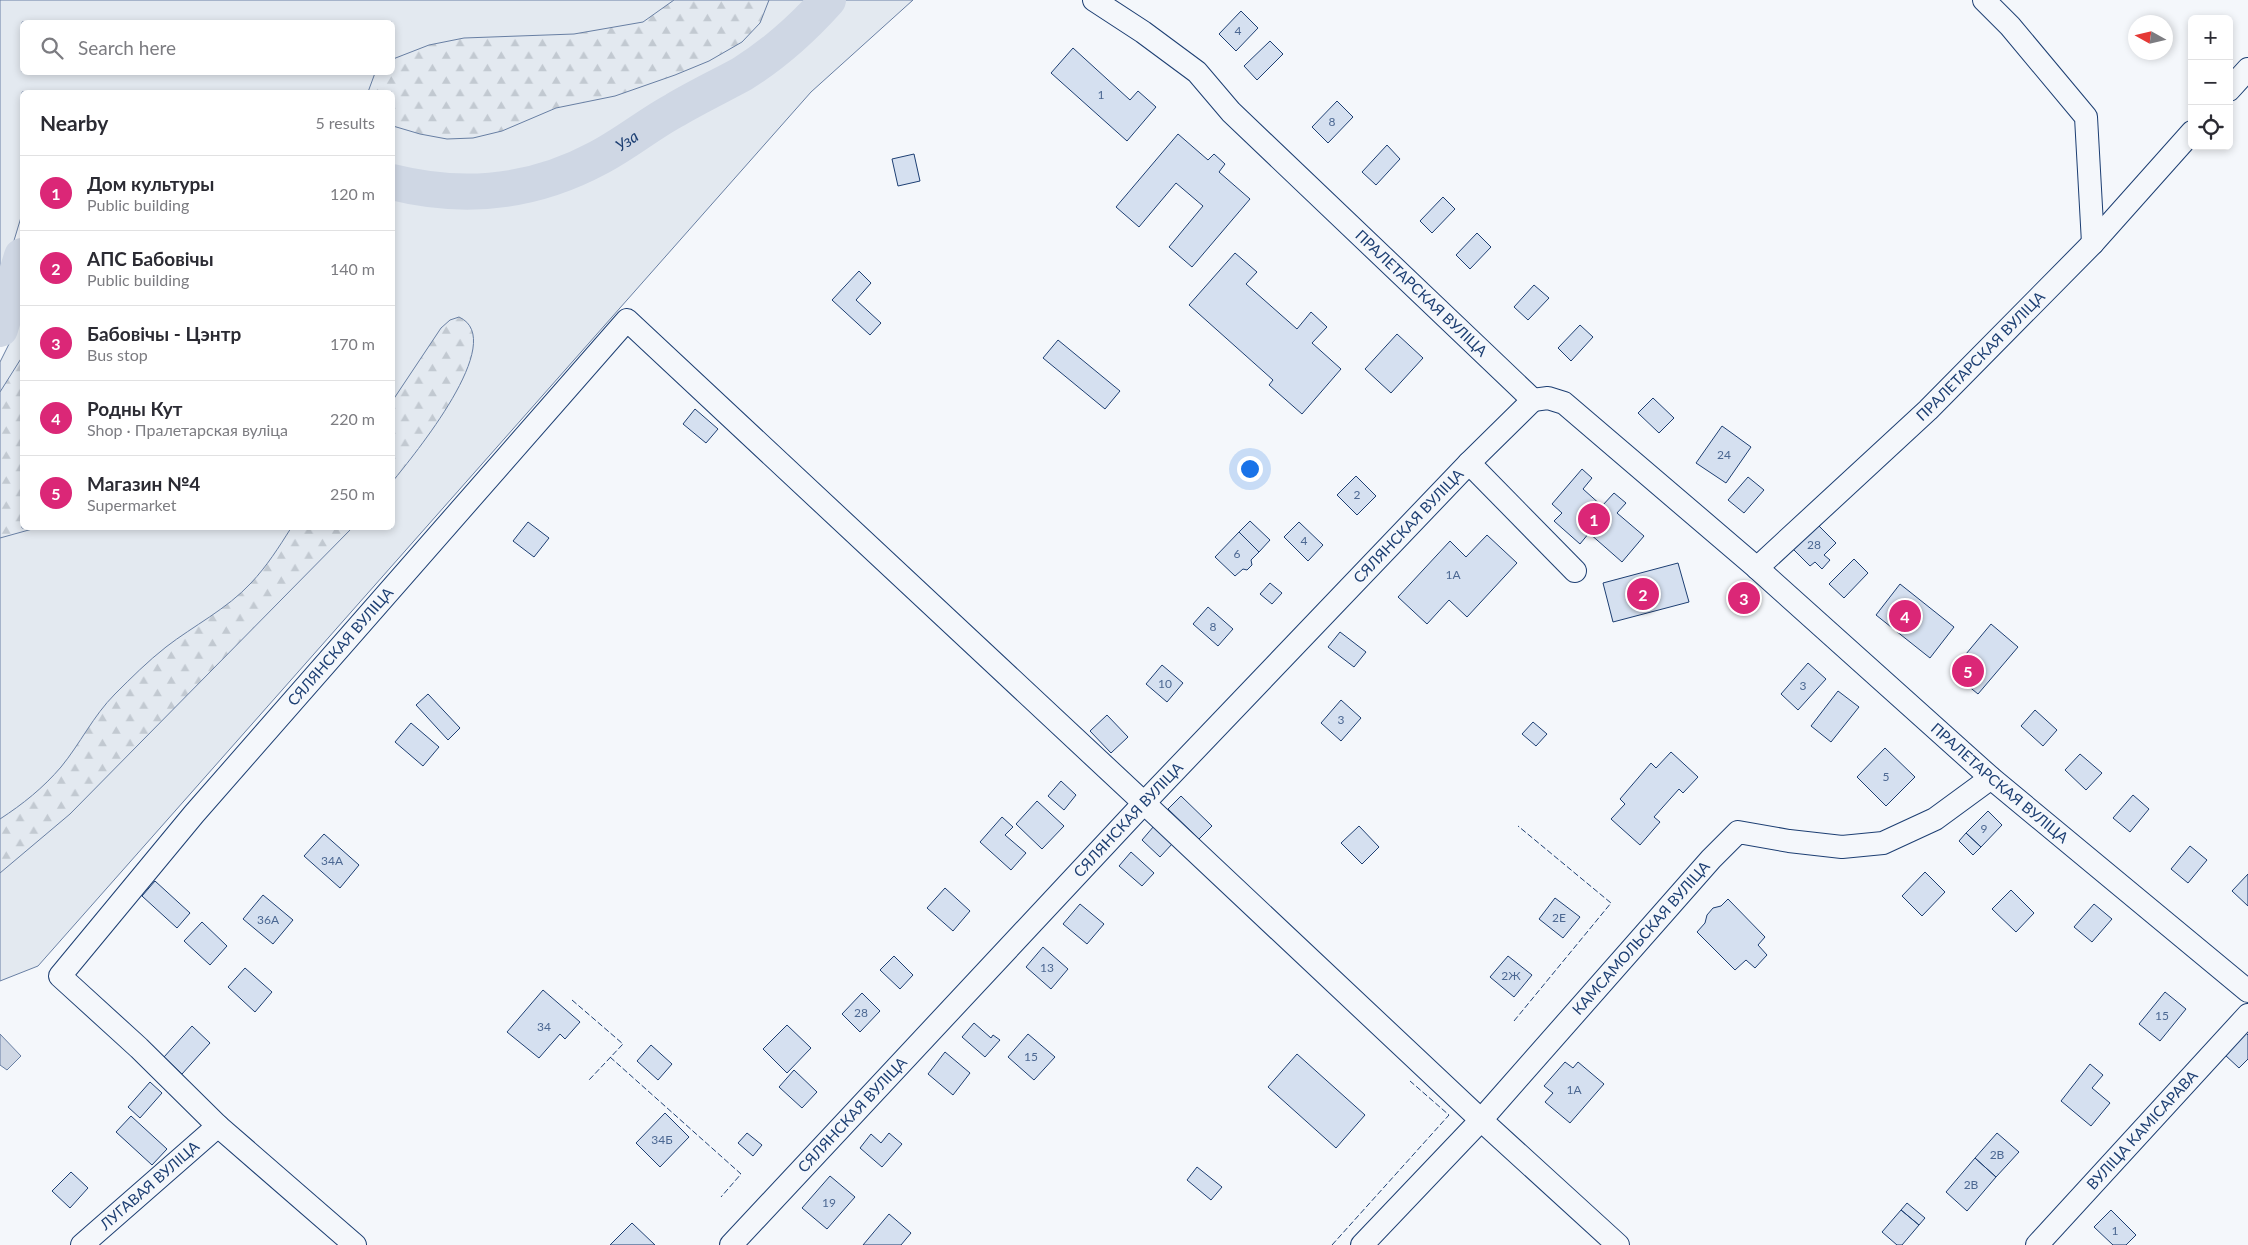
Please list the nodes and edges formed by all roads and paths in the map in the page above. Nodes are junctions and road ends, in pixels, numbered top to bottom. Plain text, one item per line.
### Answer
1 (1094, 0) edge
2 (1984, 0) edge
3 (2248, 69) edge
4 (2233, 86) edge
5 (2188, 136) edge
6 (2093, 243) junction
7 (1533, 400) junction
8 (1469, 463) junction
9 (1757, 568) junction
10 (1575, 571) dead end
11 (1990, 778) junction
12 (1144, 802) junction
13 (2248, 991) edge
14 (2248, 1015) edge
15 (1481, 1120) junction
16 (218, 1126) junction
17 (82, 1245) edge
18 (354, 1245) edge
19 (732, 1245) edge
20 (1362, 1245) edge
21 (1618, 1245) edge
22 (2038, 1245) edge

1 - 7 street, ПРАЛЕТАРСКАЯ ВУЛІЦА
2 - 6 street
3 - 4 street
5 - 6 street, ПРАЛЕТАРСКАЯ ВУЛІЦА
6 - 9 street, ПРАЛЕТАРСКАЯ ВУЛІЦА
7 - 8 street, СЯЛЯНСКАЯ ВУЛІЦА
7 - 9 street, ПРАЛЕТАРСКАЯ ВУЛІЦА
8 - 10 street
8 - 12 street, СЯЛЯНСКАЯ ВУЛІЦА
9 - 11 street, ПРАЛЕТАРСКАЯ ВУЛІЦА
11 - 13 street, ПРАЛЕТАРСКАЯ ВУЛІЦА
11 - 15 street, КАМСАМОЛЬСКАЯ ВУЛІЦА
12 - 15 street
12 - 16 street, СЯЛЯНСКАЯ ВУЛІЦА
12 - 19 street, СЯЛЯНСКАЯ ВУЛІЦА
14 - 22 street, ВУЛІЦА КАМІСАРАВА
15 - 20 street, КАМСАМОЛЬСКАЯ ВУЛІЦА
15 - 21 street
16 - 17 street, ЛУГАВАЯ ВУЛІЦА
16 - 18 street

